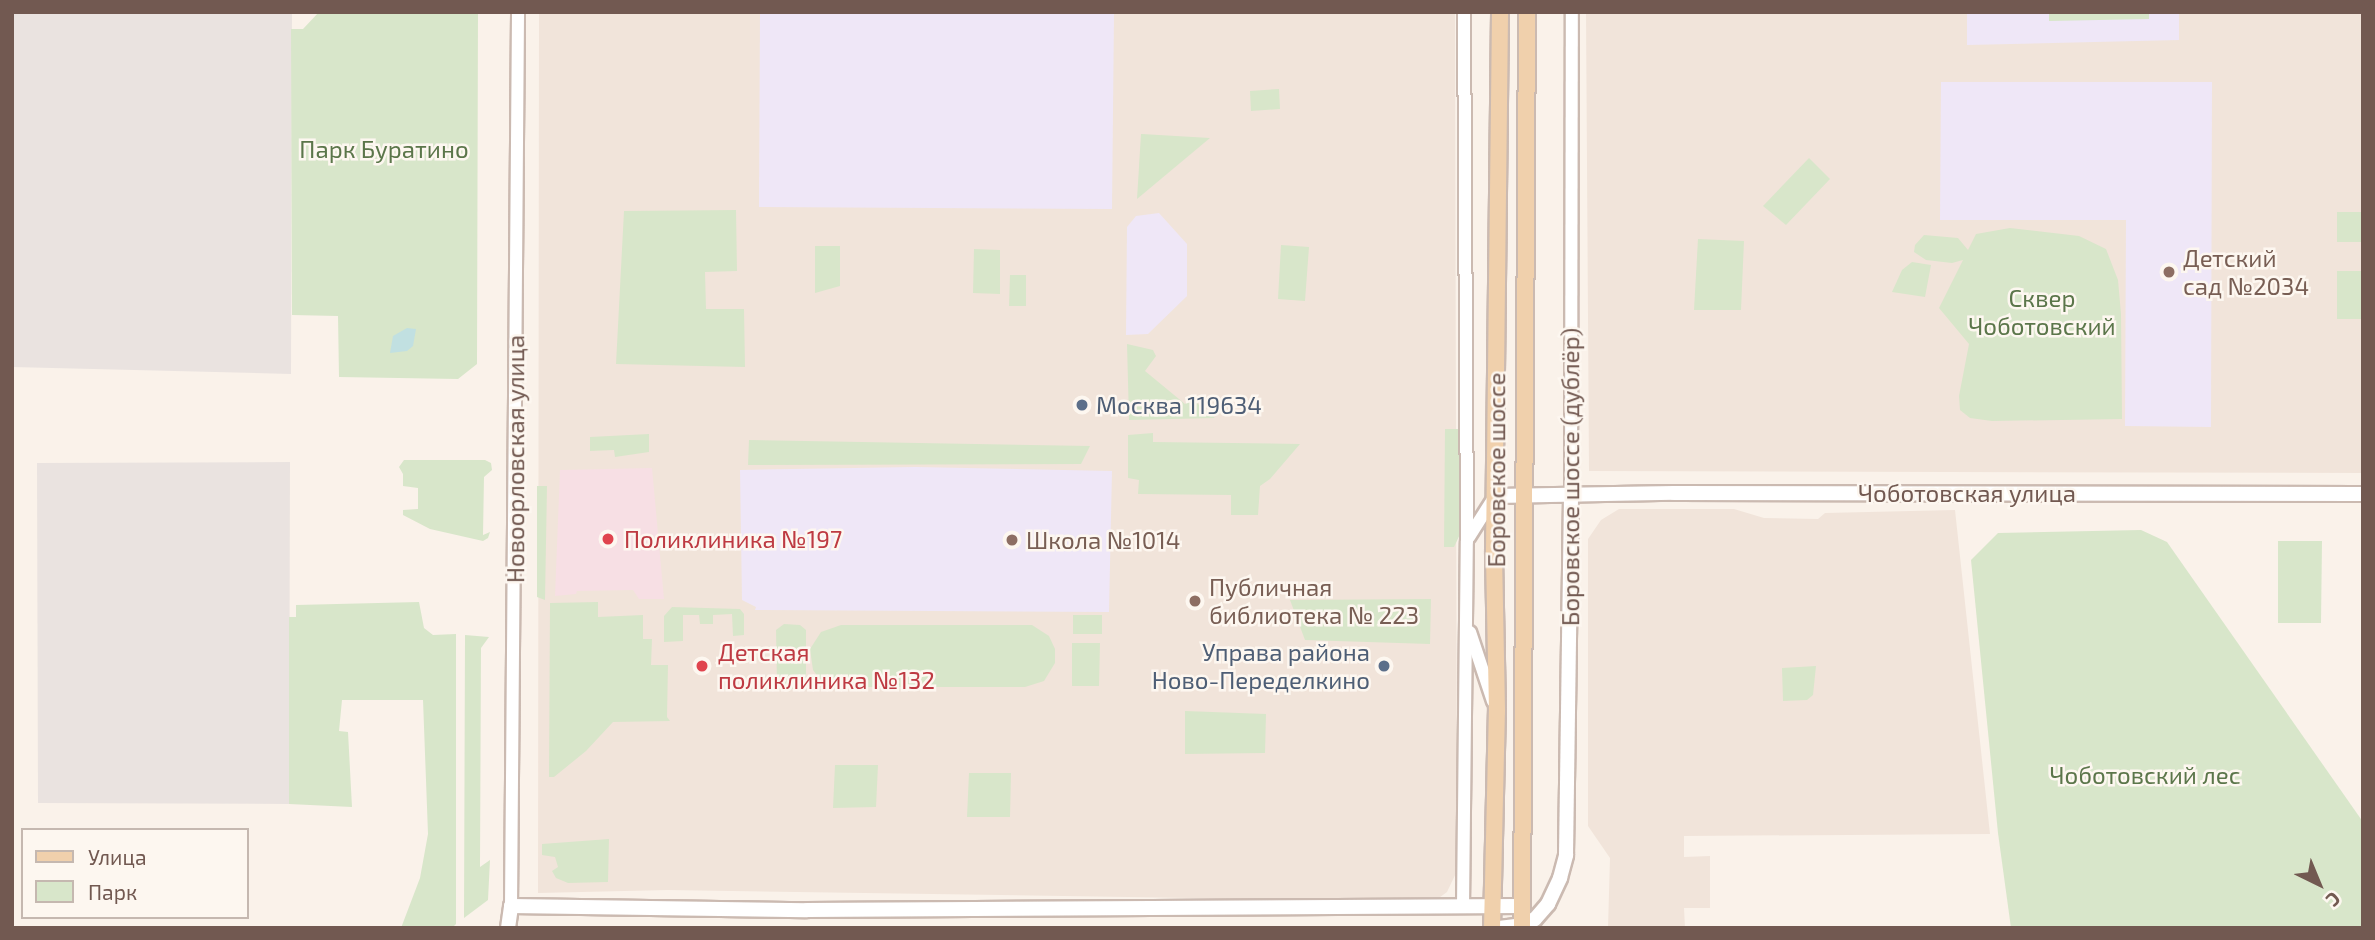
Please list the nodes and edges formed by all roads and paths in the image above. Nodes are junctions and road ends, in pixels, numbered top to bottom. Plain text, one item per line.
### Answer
1 (518, 12) edge
2 (1464, 12) edge
3 (1500, 12) edge
4 (1527, 12) edge
5 (1572, 12) edge
6 (2363, 494) edge
7 (1495, 496) junction
8 (1523, 496) junction
9 (1571, 496) junction
10 (1467, 541) junction
11 (1466, 622) junction
12 (1497, 711) junction
13 (510, 906) junction
14 (1521, 906) junction
15 (1463, 907) junction
16 (1493, 907) junction
17 (1522, 926) edge
18 (508, 928) edge
19 (1492, 928) edge
20 (1499, 928) edge

1 - 13 street, Новоорловская улица
2 - 10 street
3 - 7 main road, Боровское шоссе
4 - 8 main road, Боровское шоссе
5 - 9 street, Боровское шоссе (дублёр)
6 - 9 main road, Чоботовская улица
7 - 8 main road, Чоботовская улица
7 - 10 street
7 - 12 main road, Боровское шоссе
8 - 9 main road, Чоботовская улица
8 - 14 main road, Боровское шоссе
9 - 17 main road, Боровское шоссе (дублёр)
10 - 11 street
11 - 12 street
11 - 15 street
12 - 16 main road, Боровское шоссе
13 - 15 main road
13 - 18 main road
14 - 16 main road
14 - 17 main road, Боровское шоссе
15 - 16 main road
16 - 19 main road, Боровское шоссе
17 - 20 main road

